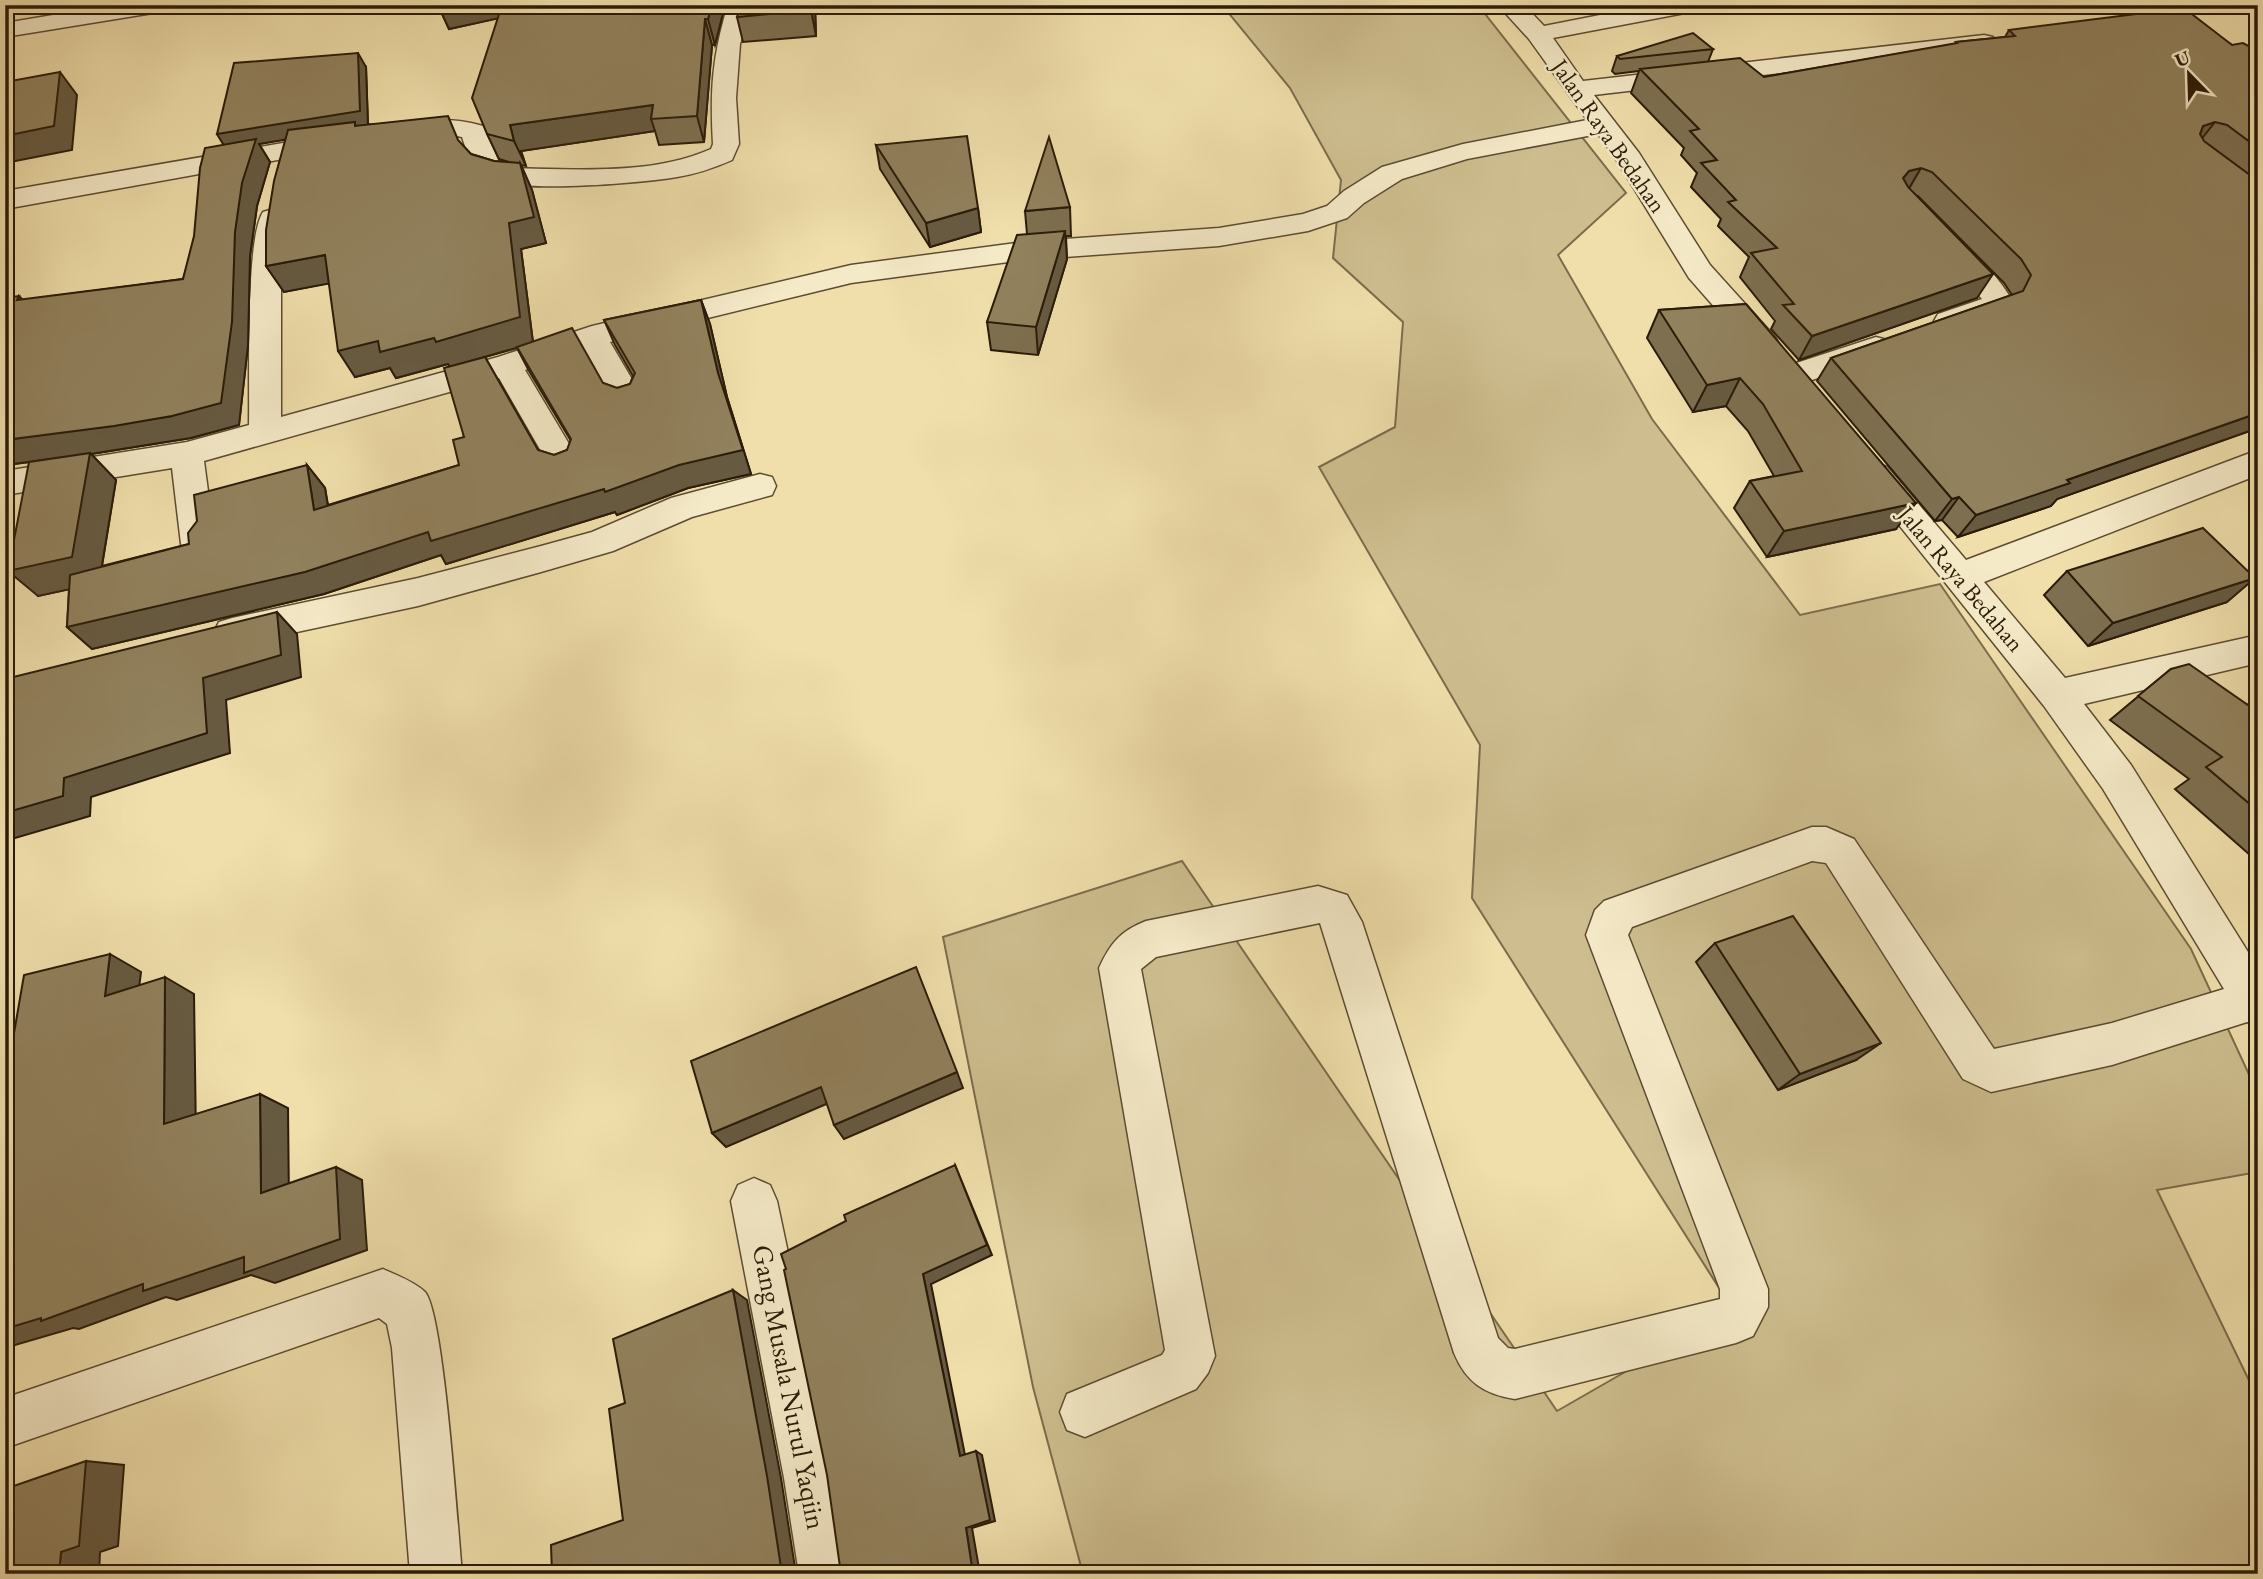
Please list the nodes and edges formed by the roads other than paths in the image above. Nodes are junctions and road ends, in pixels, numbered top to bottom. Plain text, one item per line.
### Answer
1 (159, 5) edge
2 (740, 5) edge
3 (1510, 5) edge
4 (1690, 5) edge
5 (2155, 5) edge
6 (2178, 21) junction
7 (2138, 26) edge
8 (5, 30) edge
9 (1538, 34) junction
10 (2003, 40) edge
11 (2258, 75) edge
12 (1576, 89) junction
13 (1605, 125) junction
14 (290, 149) junction
15 (5, 200) edge
16 (1925, 223) edge
17 (592, 336) junction
18 (507, 365) junction
19 (627, 398) edge
20 (265, 431) junction
21 (1854, 450) edge
22 (187, 454) junction
23 (2258, 462) edge
24 (565, 464) edge
25 (5, 483) edge
26 (760, 486) dead end
27 (198, 544) edge
28 (1959, 577) junction
29 (204, 639) edge
30 (2258, 649) edge
31 (2057, 695) junction
32 (2256, 1002) edge
33 (754, 1201) dead end
34 (1085, 1412) dead end
35 (5, 1423) edge
36 (436, 1574) edge
37 (825, 1574) edge

1 - 8 street
2 - 14 street
3 - 9 street, Jalan Raya Bedahan
4 - 9 street
5 - 6 street
6 - 7 street
6 - 11 street
9 - 12 street, Jalan Raya Bedahan
10 - 12 street
12 - 13 street, Jalan Raya Bedahan
13 - 16 street, Jalan Raya Bedahan
13 - 17 street
14 - 15 street
14 - 20 street
17 - 18 street
17 - 19 street
18 - 20 street
18 - 24 street
20 - 22 street
21 - 28 street, Jalan Raya Bedahan
22 - 25 street
22 - 27 street
23 - 28 street
26 - 29 street
28 - 31 street, Jalan Raya Bedahan
30 - 31 street
31 - 32 street, Jalan Raya Bedahan
32 - 34 street
33 - 37 street, Gang Musala Nurul Yaqiin
35 - 36 street

